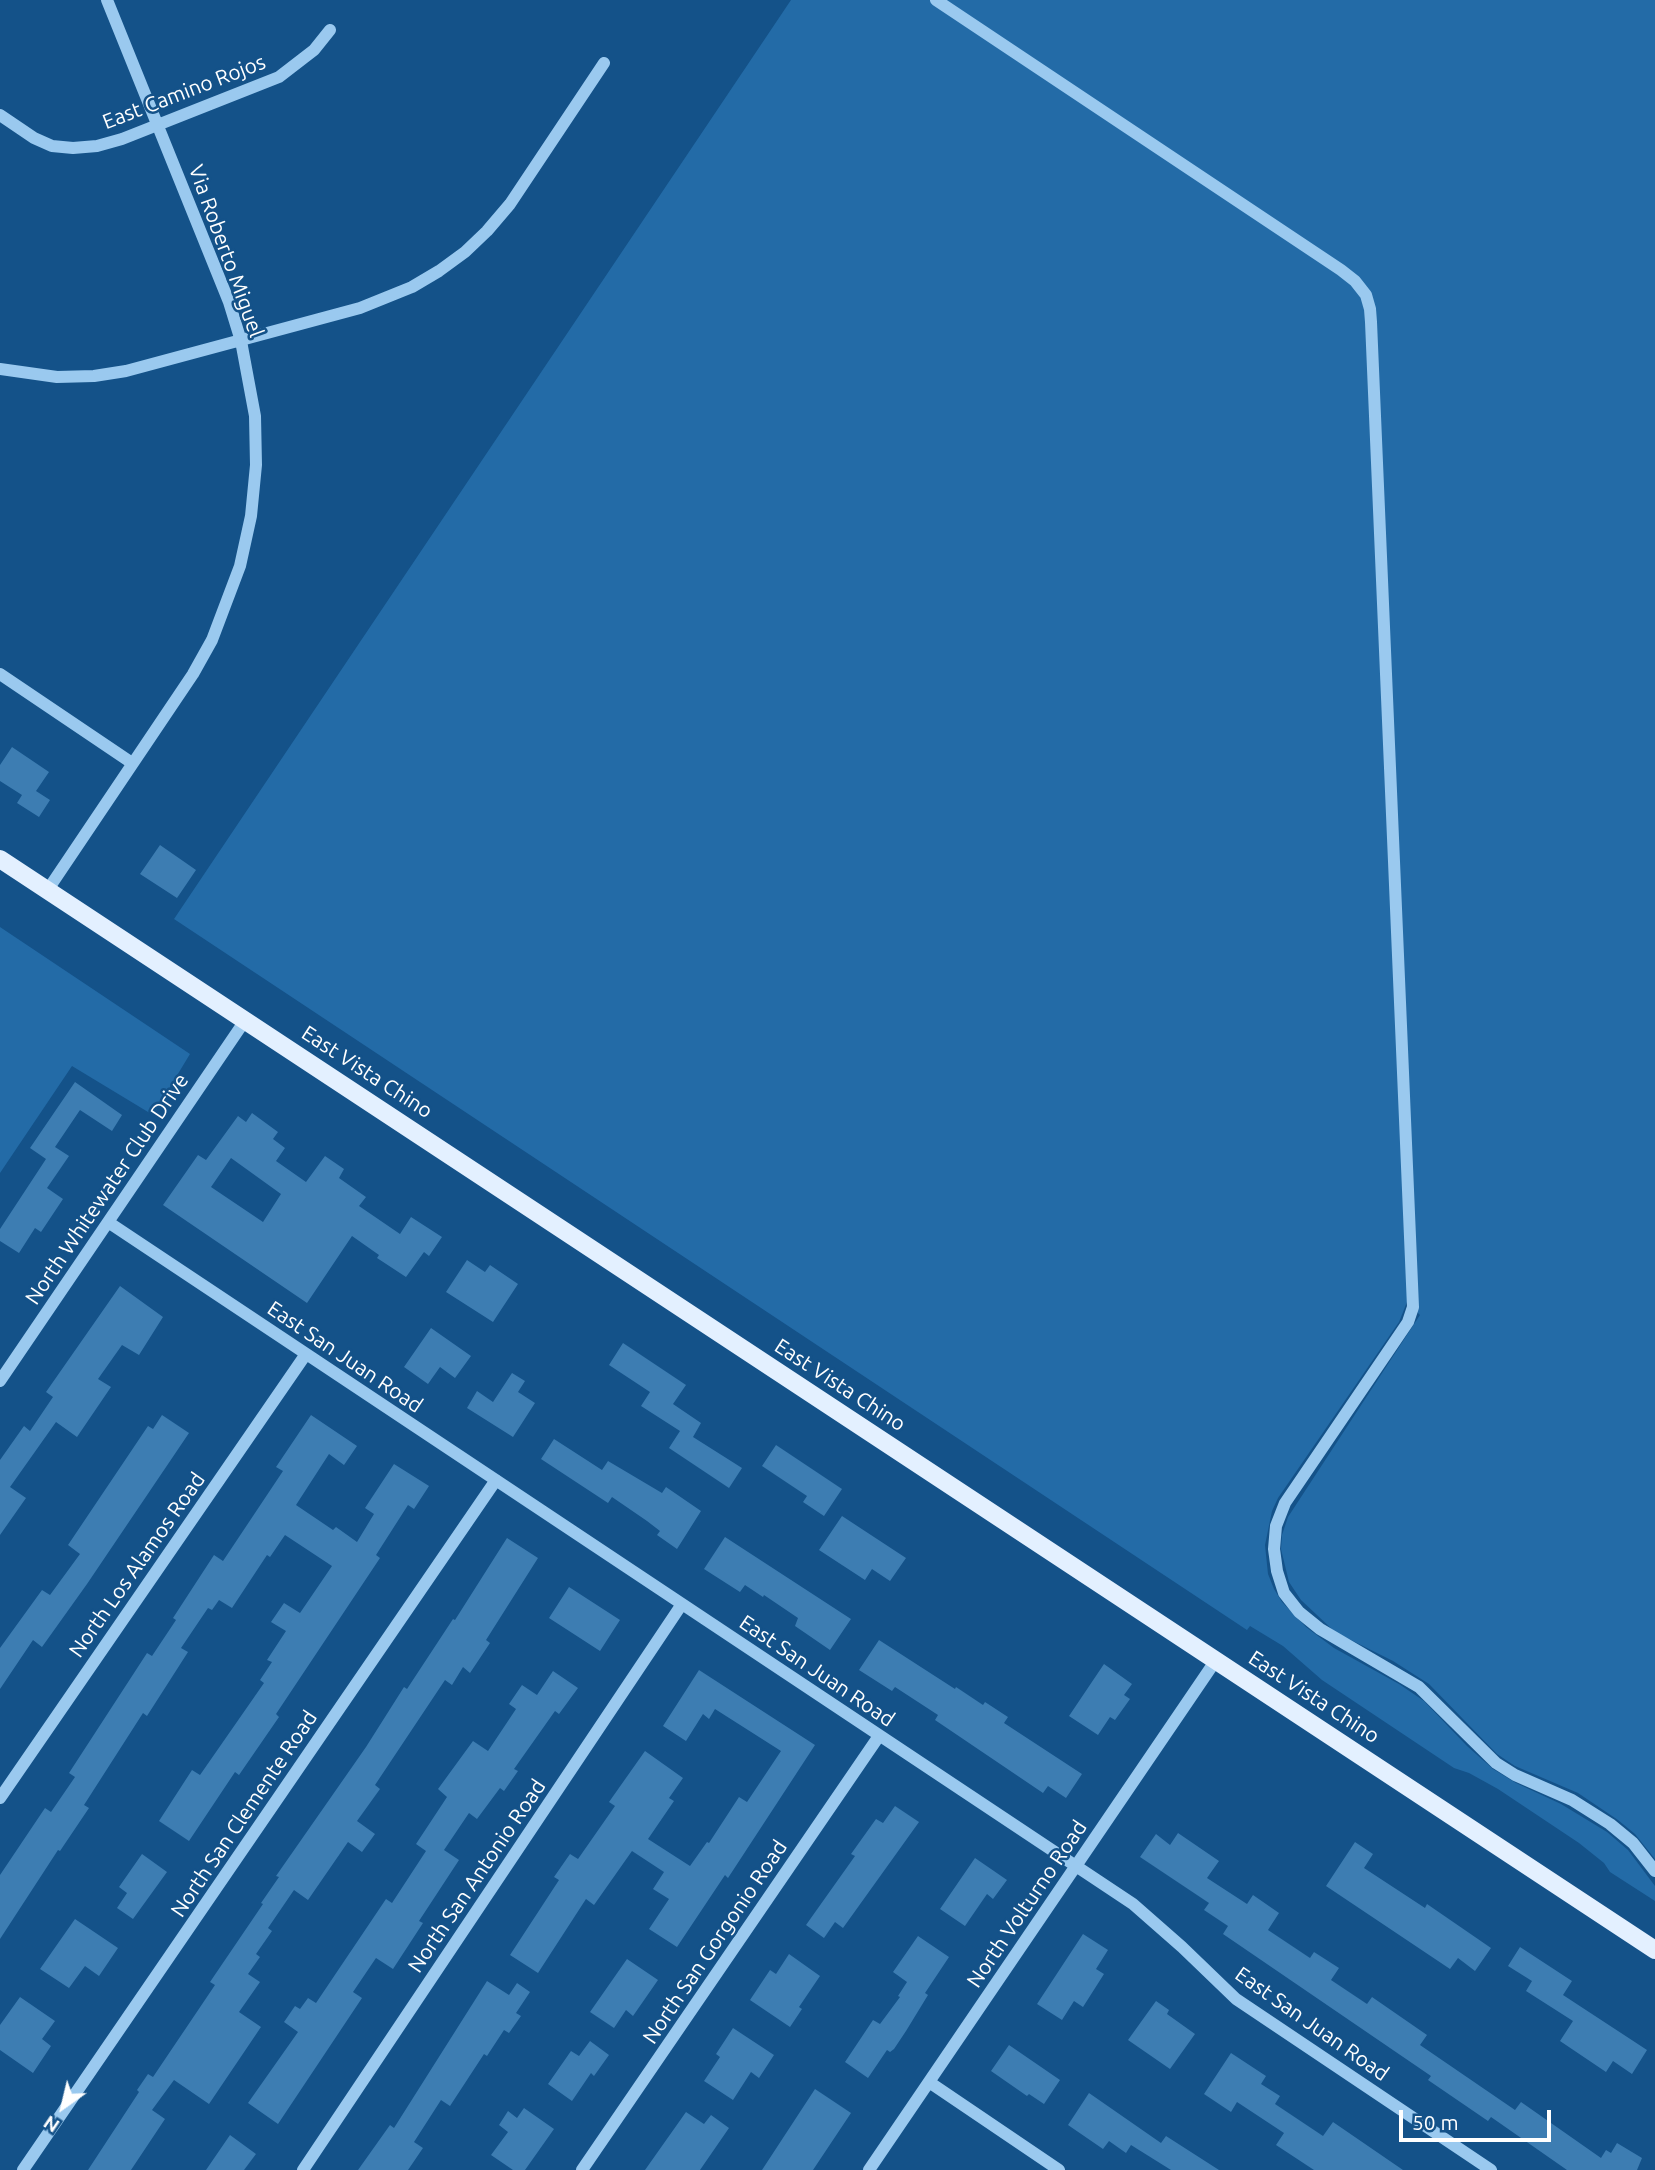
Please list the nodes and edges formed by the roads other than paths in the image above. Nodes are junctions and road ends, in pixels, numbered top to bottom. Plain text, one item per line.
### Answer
1 (107, 0) edge
2 (936, 0) edge
3 (330, 30) dead end
4 (604, 63) dead end
5 (0, 115) edge
6 (158, 125) junction
7 (241, 341) junction
8 (0, 369) edge
9 (0, 674) edge
10 (132, 763) junction
11 (0, 859) edge
12 (47, 891) junction
13 (246, 1019) junction
14 (108, 1222) junction
15 (306, 1354) junction
16 (0, 1381) edge
17 (496, 1480) junction
18 (682, 1604) junction
19 (1216, 1660) junction
20 (879, 1735) junction
21 (0, 1798) edge
22 (1076, 1866) junction
23 (1655, 1871) edge
24 (1655, 1950) edge
25 (929, 2082) junction
26 (23, 2170) edge
27 (303, 2170) edge
28 (582, 2170) edge
29 (869, 2170) edge
30 (1059, 2170) edge
31 (1491, 2170) edge

1 - 6 street, Via Roberto Miguel
2 - 23 street
3 - 6 street, East Camino Rojos
4 - 7 street
5 - 6 street, East Camino Rojos
6 - 7 street, Via Roberto Miguel
7 - 8 street
7 - 10 street, Via Roberto Miguel
9 - 10 street
10 - 12 street, Via Roberto Miguel
11 - 12 main road, East Vista Chino
12 - 13 main road, East Vista Chino
13 - 14 street, North Whitewater Club Drive
13 - 19 main road, East Vista Chino
14 - 15 street, East San Juan Road
14 - 16 street, North Whitewater Club Drive
15 - 17 street, East San Juan Road
15 - 21 street, North Los Alamos Road
17 - 18 street, East San Juan Road
17 - 26 street, North San Clemente Road
18 - 20 street, East San Juan Road
18 - 27 street, North San Antonio Road
19 - 22 street, North Volturno Road
19 - 24 main road, East Vista Chino
20 - 22 street, East San Juan Road
20 - 28 street, North San Gorgonio Road
22 - 25 street, North Volturno Road
22 - 31 street, East San Juan Road
25 - 29 street, North Volturno Road
25 - 30 street

